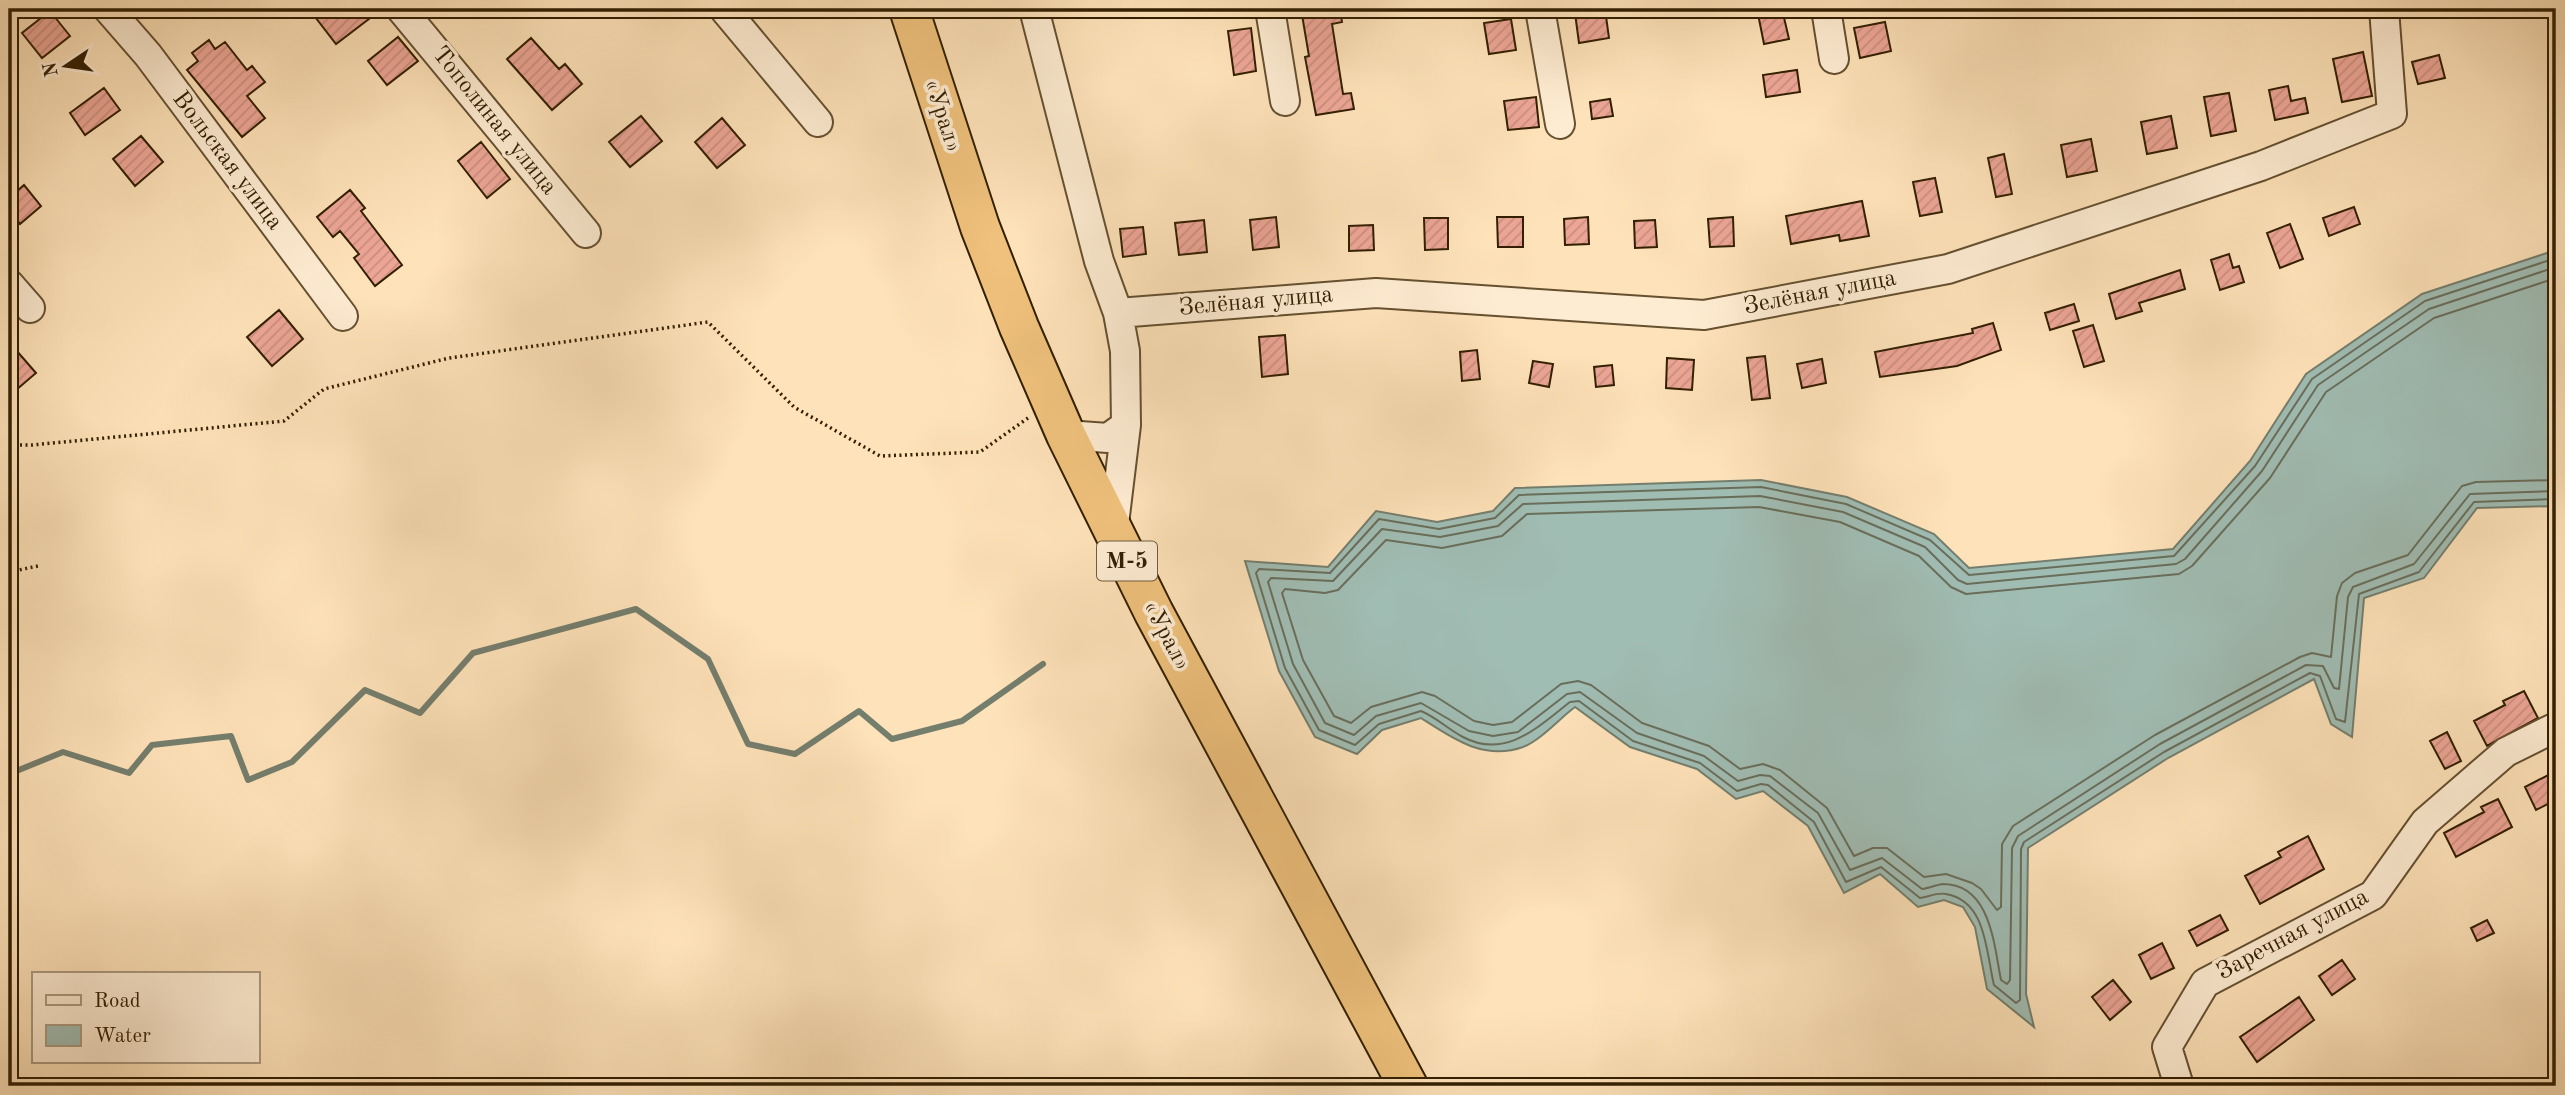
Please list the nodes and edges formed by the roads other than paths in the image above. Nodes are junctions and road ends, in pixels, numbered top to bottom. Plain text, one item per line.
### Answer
1 (108, 9) edge
2 (401, 9) edge
3 (724, 9) edge
4 (909, 9) edge
5 (1034, 9) edge
6 (1270, 9) edge
7 (1540, 9) edge
8 (1826, 9) edge
9 (2384, 9) edge
10 (1835, 59) dead end
11 (1285, 101) dead end
12 (818, 122) dead end
13 (1560, 124) dead end
14 (586, 233) dead end
15 (9, 284) edge
16 (30, 308) dead end
17 (1118, 313) junction
18 (343, 317) dead end
19 (1058, 418) junction
20 (1126, 425) junction
21 (1113, 534) junction
22 (2556, 727) edge
23 (1408, 1086) edge
24 (2179, 1086) edge

1 - 18 street, Вольская улица
2 - 14 street, Тополиная улица
3 - 12 street
4 - 19 highway, «Урал» / М-5
5 - 17 street
6 - 11 street
7 - 13 street
8 - 10 street
9 - 17 street, Зелёная улица
15 - 16 street
17 - 20 street
19 - 20 street
19 - 21 highway, «Урал» / М-5
20 - 21 street
21 - 23 highway, «Урал» / М-5
22 - 24 street, Заречная улица

